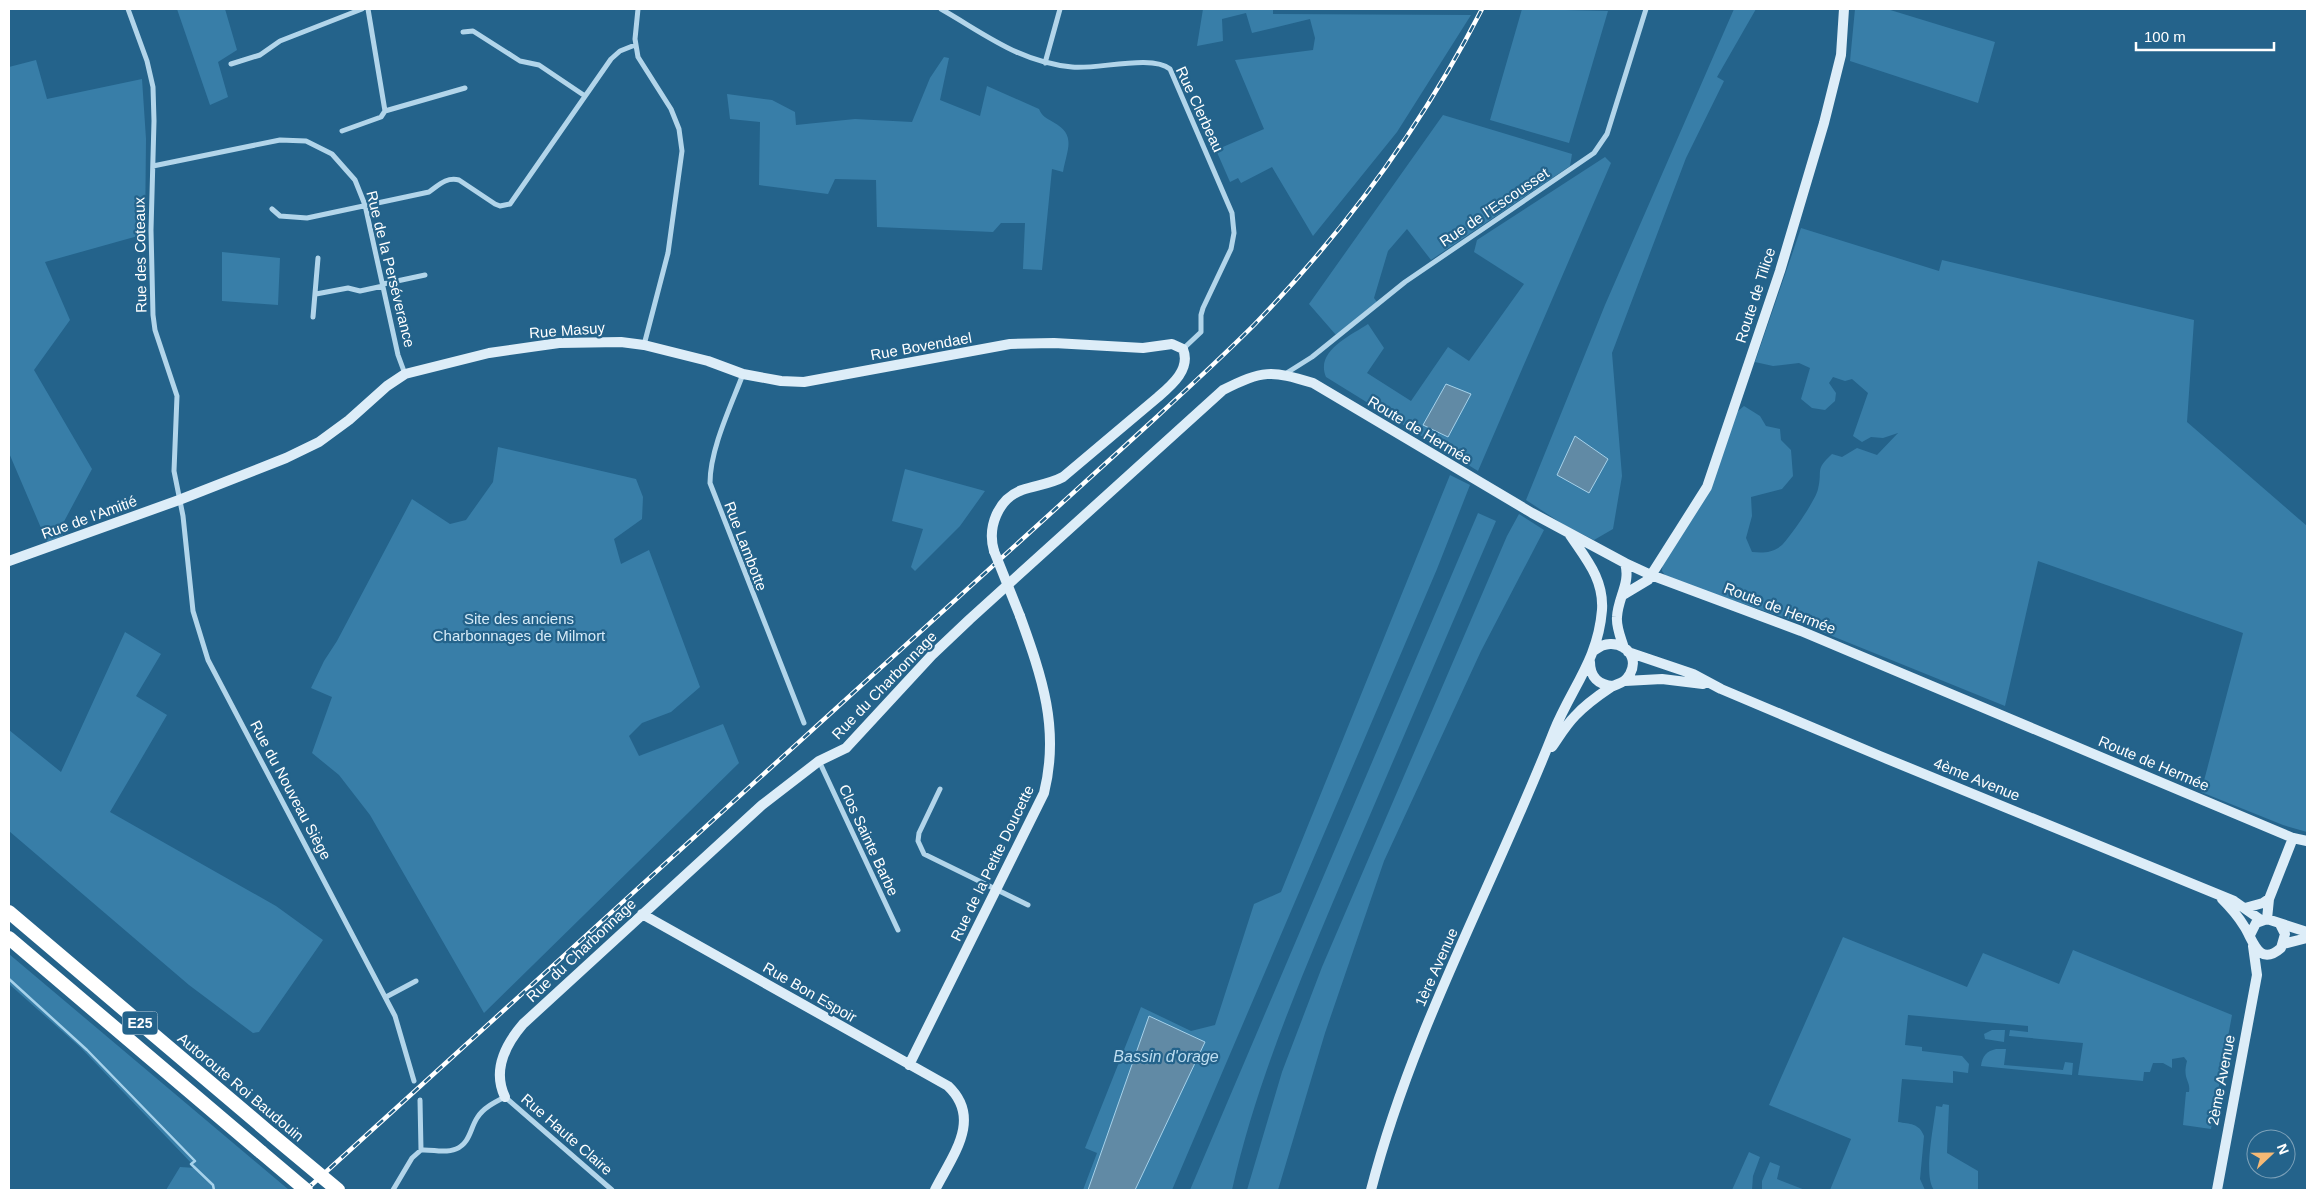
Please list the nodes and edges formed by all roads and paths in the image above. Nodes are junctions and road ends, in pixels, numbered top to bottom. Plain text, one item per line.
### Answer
1 (128, 9) edge
2 (362, 9) edge
3 (368, 9) edge
4 (638, 9) edge
5 (941, 9) edge
6 (1060, 9) edge
7 (1646, 9) edge
8 (1844, 9) edge
9 (463, 32) dead end
10 (635, 45) junction
11 (1045, 63) junction
12 (231, 64) dead end
13 (465, 88) dead end
14 (585, 96) junction
15 (385, 111) junction
16 (342, 131) dead end
17 (153, 166) junction
18 (365, 205) junction
19 (272, 209) dead end
20 (318, 258) dead end
21 (424, 275) dead end
22 (383, 285) junction
23 (316, 294) junction
24 (313, 317) dead end
25 (644, 345) junction
26 (1183, 349) junction
27 (405, 374) junction
28 (743, 374) junction
29 (1259, 374) joint
30 (1285, 374) junction
31 (179, 500) junction
32 (1568, 532) junction
33 (1609, 555) junction
34 (9, 561) edge
35 (1625, 563) junction
36 (1595, 572) junction
37 (1650, 574) junction
38 (1623, 595) junction
39 (1595, 650) junction
40 (1626, 650) junction
41 (1590, 662) junction
42 (1625, 681) junction
43 (1613, 686) junction
44 (1721, 689) junction
45 (804, 723) dead end
46 (1543, 760) junction
47 (819, 761) junction
48 (940, 788) dead end
49 (2292, 838) junction
50 (2307, 841) edge
51 (996, 890) junction
52 (2221, 898) junction
53 (2269, 899) junction
54 (1028, 905) dead end
55 (2245, 908) junction
56 (9, 912) edge
57 (642, 914) junction
58 (2264, 919) junction
59 (2280, 924) junction
60 (898, 930) dead end
61 (2307, 932) edge
62 (2250, 935) junction
63 (9, 938) edge
64 (2307, 938) edge
65 (2283, 944) junction
66 (2253, 946) junction
67 (2273, 953) junction
68 (2257, 975) junction
69 (416, 981) dead end
70 (386, 997) junction
71 (909, 1065) junction
72 (414, 1081) dead end
73 (505, 1097) junction
74 (420, 1100) dead end
75 (421, 1150) junction
76 (306, 1190) edge
77 (338, 1190) edge
78 (393, 1190) edge
79 (612, 1190) edge
80 (935, 1190) edge
81 (1371, 1190) edge
82 (2217, 1190) edge

1 - 17 street, Rue des Coteaux
2 - 12 street
3 - 15 street
4 - 10 street
5 - 11 street, Rue Clerbeau
6 - 11 street
7 - 30 street, Rue de l'Escousset
8 - 37 street, Route de Tilice
9 - 14 street
10 - 14 street
10 - 25 street
11 - 26 street, Rue Clerbeau
13 - 15 street
14 - 18 street
15 - 16 street
17 - 18 street, Rue de la Perséverance
17 - 31 street, Rue des Coteaux
18 - 19 street
18 - 22 street, Rue de la Perséverance
20 - 23 street
21 - 22 street
22 - 23 street
22 - 27 street, Rue de la Perséverance
23 - 24 street
25 - 27 street, Rue Masuy
25 - 28 street, Rue Bovendael
26 - 28 street, Rue Bovendael
26 - 51 street, Rue de la Petite Doucette, bridge
27 - 31 street, Rue Masuy
28 - 45 street, Rue Lambotte
29 - 30 street, Route de Hermée
29 - 47 street, Rue du Charbonnage
30 - 32 street, Route de Hermée
31 - 34 street, Rue de l'Amitié
31 - 70 street, Rue du Nouveau Siège
32 - 33 street, Route de Hermée
32 - 36 street, 1ère Avenue
33 - 35 street, Route de Hermée
33 - 36 street
35 - 37 street, Route de Hermée
35 - 38 street
36 - 39 street, 1ère Avenue
37 - 38 street
37 - 49 street, Route de Hermée
38 - 40 street
39 - 40 street
39 - 41 street, 1ère Avenue
40 - 42 street
40 - 44 street, 4ème Avenue
41 - 43 street
41 - 46 street, 1ère Avenue
42 - 43 street, 1ère Avenue
42 - 44 street, 4ème Avenue
43 - 46 street, 1ère Avenue
44 - 52 street, 4ème Avenue
46 - 81 street, 1ère Avenue
47 - 57 street, Rue du Charbonnage
47 - 60 street, Clos Sainte Barbe
48 - 51 street
49 - 50 street, Route de Hermée
49 - 53 street
51 - 54 street
51 - 71 street, Rue de la Petite Doucette
52 - 55 street, 4ème Avenue
52 - 62 street, 4ème Avenue
53 - 55 street
53 - 58 street
55 - 58 street, 4ème Avenue
56 - 77 highway, Autoroute Roi Baudouin / E25, bridge
57 - 71 street, Rue Bon Espoir
57 - 73 street, Rue du Charbonnage
58 - 59 street, 4ème Avenue
58 - 62 street
59 - 61 street, 4ème Avenue
59 - 65 street
62 - 66 street, 4ème Avenue
63 - 76 highway, E25, bridge
64 - 65 street
65 - 67 street
66 - 67 street
66 - 68 street, 2ème Avenue
67 - 68 street, 2ème Avenue
68 - 82 street, 2ème Avenue
69 - 70 street
70 - 72 street, Rue du Nouveau Siège
71 - 80 street, Rue Bon Espoir
73 - 75 street
73 - 79 street, Rue Haute Claire
74 - 75 street
75 - 78 street

